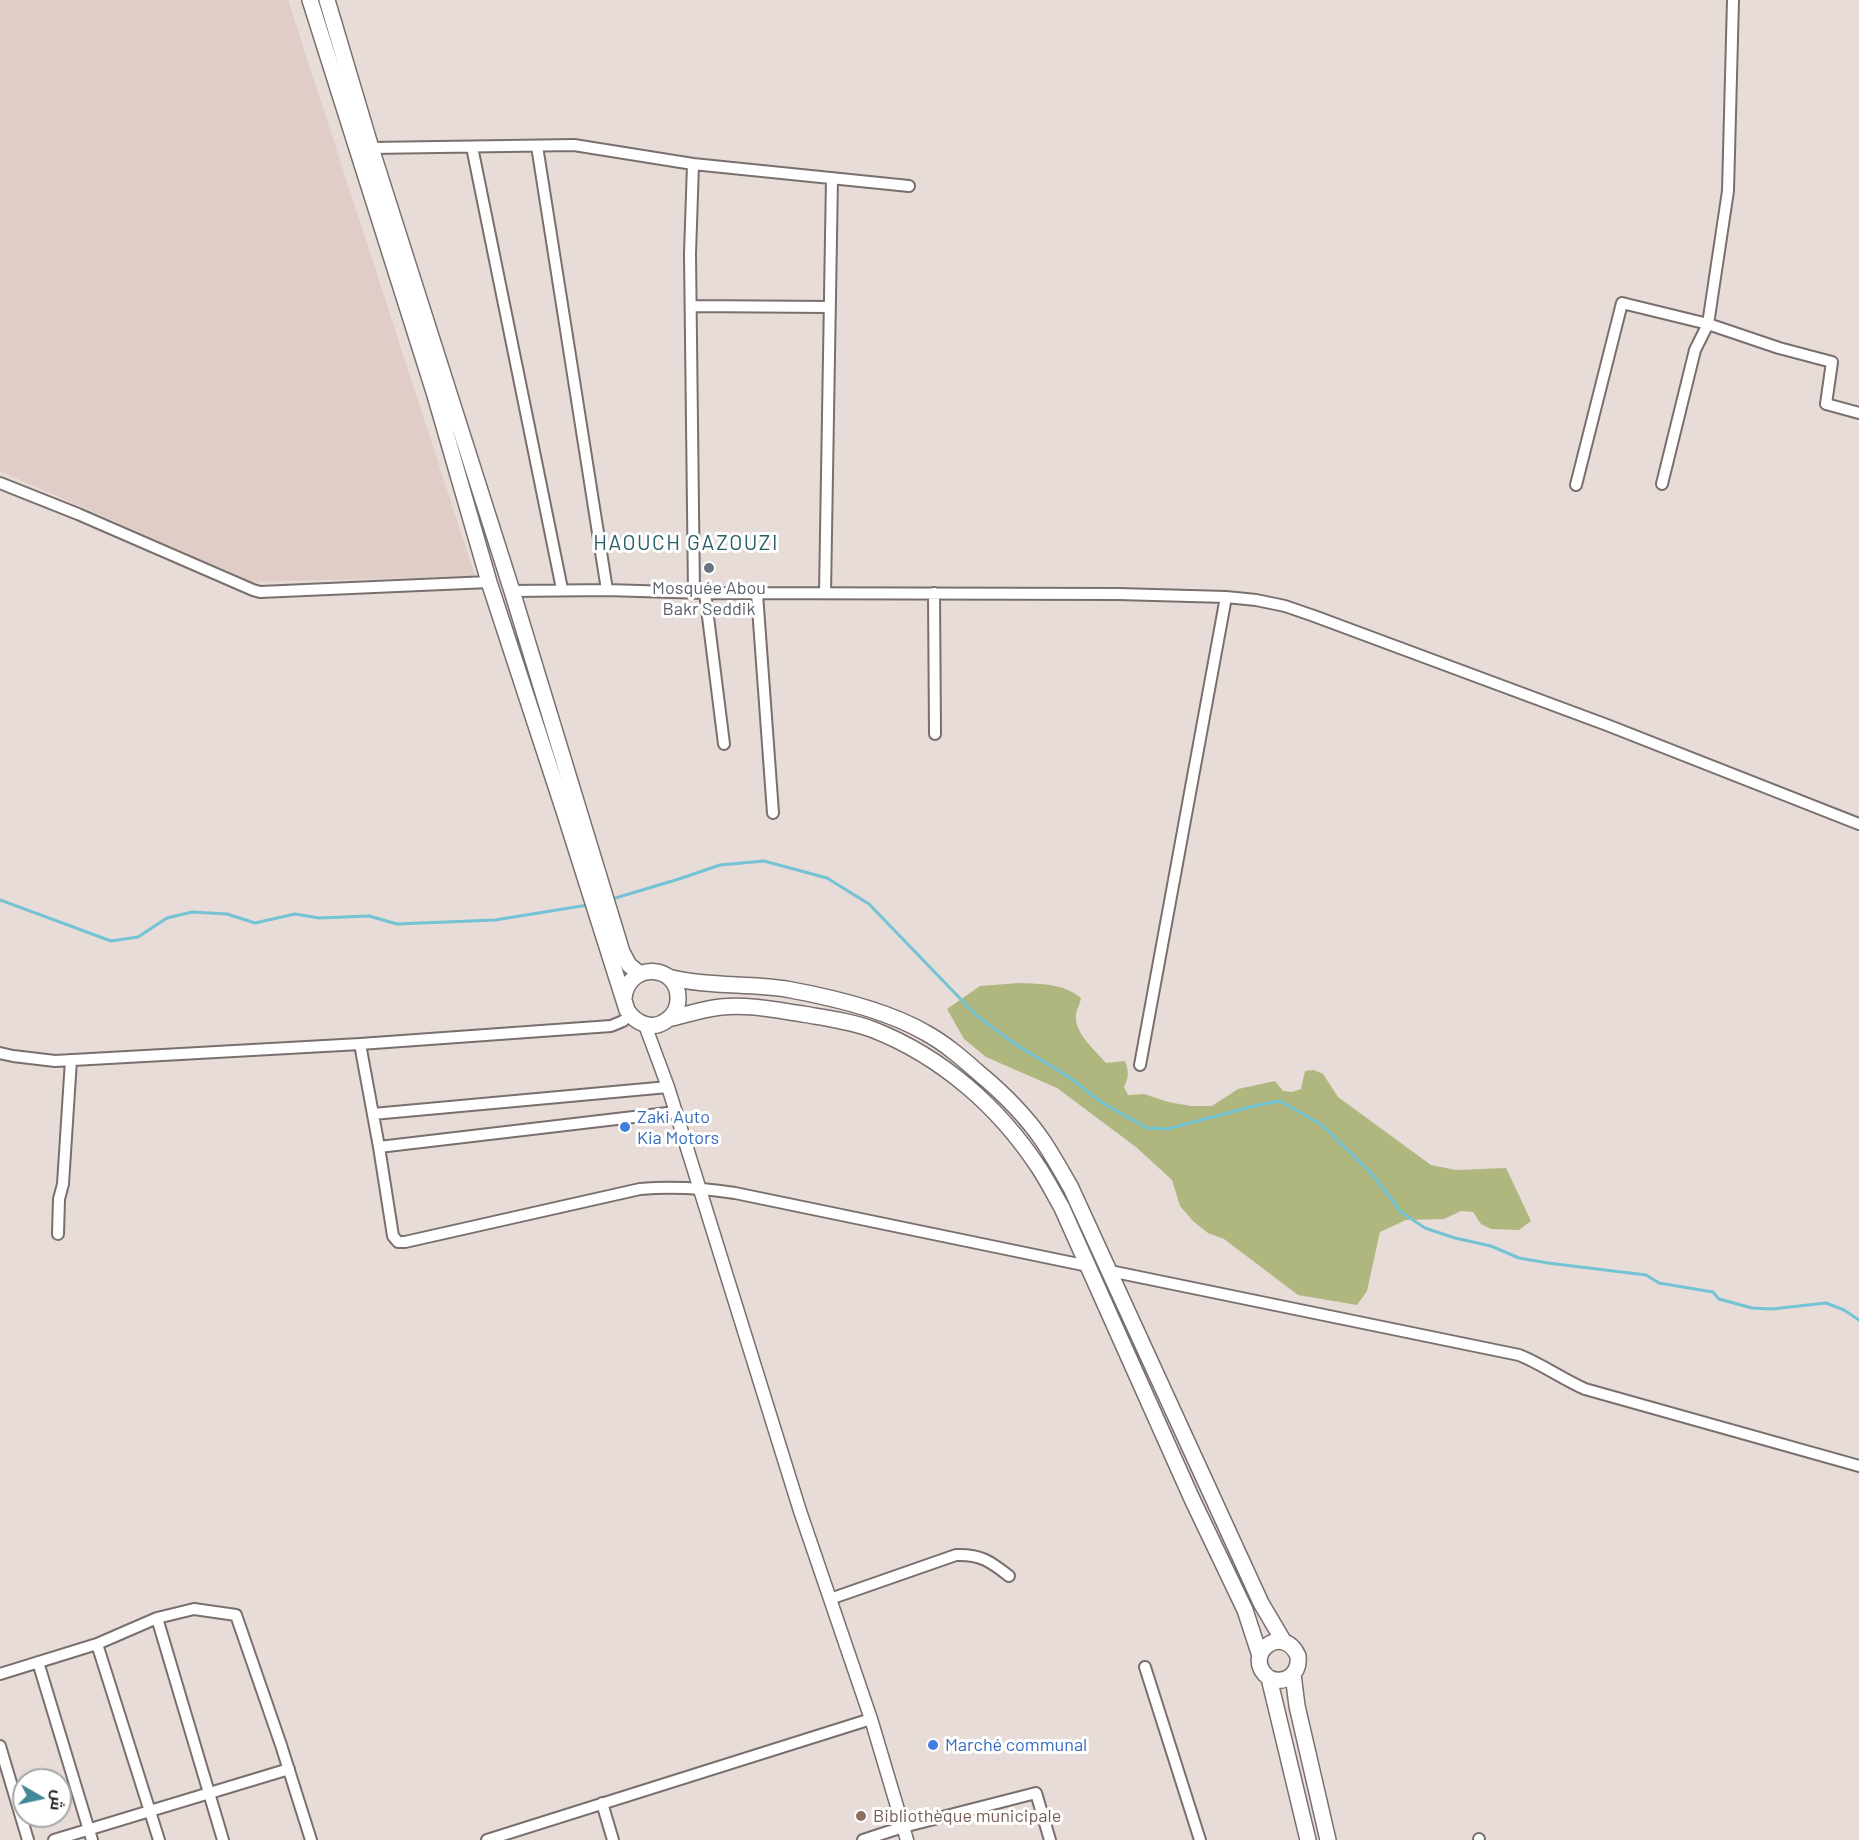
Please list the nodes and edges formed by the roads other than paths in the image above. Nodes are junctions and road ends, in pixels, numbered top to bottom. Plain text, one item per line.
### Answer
1 (310, 0) edge
2 (327, 0) edge
3 (1733, 0) edge
4 (537, 146) junction
5 (472, 147) junction
6 (371, 148) junction
7 (693, 164) junction
8 (831, 178) junction
9 (909, 186) dead end
10 (691, 306) junction
11 (830, 307) junction
12 (1708, 324) junction
13 (1859, 412) edge
14 (0, 483) edge
15 (1576, 484) dead end
16 (1662, 484) dead end
17 (489, 582) junction
18 (562, 589) junction
19 (607, 590) junction
20 (512, 591) junction
21 (699, 593) junction
22 (825, 593) junction
23 (934, 593) junction
24 (757, 594) junction
25 (1226, 597) junction
26 (935, 734) dead end
27 (724, 744) dead end
28 (773, 813) dead end
29 (1859, 824) edge
30 (595, 886) junction
31 (604, 914) junction
32 (640, 974) junction
33 (668, 977) junction
34 (624, 998) junction
35 (630, 1015) junction
36 (668, 1019) junction
37 (645, 1025) junction
38 (360, 1044) junction
39 (0, 1053) edge
40 (71, 1060) junction
41 (1140, 1065) dead end
42 (668, 1087) junction
43 (676, 1112) junction
44 (373, 1114) junction
45 (379, 1147) junction
46 (698, 1187) junction
47 (58, 1234) dead end
48 (1088, 1266) junction
49 (1110, 1271) junction
50 (1859, 1466) edge
51 (1009, 1576) dead end
52 (830, 1599) junction
53 (157, 1618) junction
54 (1284, 1642) junction
55 (97, 1644) junction
56 (1260, 1656) junction
57 (38, 1662) junction
58 (1145, 1667) dead end
59 (0, 1674) edge
60 (1293, 1674) junction
61 (1269, 1678) junction
62 (871, 1719) junction
63 (0, 1746) edge
64 (289, 1769) junction
65 (210, 1794) junction
66 (602, 1803) junction
67 (151, 1812) junction
68 (903, 1827) junction
69 (91, 1835) edge
70 (28, 1840) edge
71 (54, 1840) edge
72 (159, 1840) edge
73 (223, 1840) edge
74 (312, 1840) edge
75 (487, 1840) edge
76 (613, 1840) edge
77 (863, 1840) edge
78 (907, 1840) edge
79 (1050, 1840) edge
80 (1200, 1840) edge
81 (1308, 1840) edge
82 (1328, 1840) edge

1 - 17 highway
2 - 6 highway
3 - 12 street
4 - 5 street
4 - 7 street
4 - 19 street
5 - 6 street
5 - 18 street
6 - 20 highway
7 - 8 street
7 - 10 street
8 - 9 street
8 - 11 street
10 - 11 street
10 - 21 street
11 - 22 street
12 - 13 street
12 - 15 street
12 - 16 street
14 - 17 street
17 - 30 highway
18 - 19 street
18 - 20 street
19 - 21 street
20 - 30 highway
21 - 24 street
21 - 27 street
22 - 23 street
22 - 24 street
23 - 25 street
23 - 26 street
24 - 28 street
25 - 29 street
25 - 41 street
30 - 31 highway
31 - 32 highway
31 - 34 highway
32 - 33 highway
32 - 34 highway
33 - 36 highway
33 - 49 highway
34 - 35 highway
35 - 37 highway
35 - 38 street
36 - 37 highway
36 - 48 highway
37 - 42 main road
38 - 40 street
38 - 44 street
39 - 40 street
40 - 47 street
42 - 43 main road
42 - 44 street
43 - 45 street
43 - 46 main road
44 - 45 street
45 - 46 street
46 - 48 street
46 - 52 main road
48 - 56 highway
49 - 50 street
49 - 54 highway
51 - 52 street
52 - 62 main road
53 - 55 street
53 - 64 street
53 - 65 street
54 - 56 highway
54 - 60 highway
55 - 57 street
55 - 67 street
56 - 61 highway
57 - 59 street
57 - 69 street
58 - 80 street
60 - 61 highway
60 - 82 highway
61 - 81 highway
62 - 66 street
62 - 68 main road
63 - 70 street
64 - 65 street
64 - 74 street
65 - 67 street
65 - 73 street
66 - 75 street
66 - 76 street
67 - 69 street
67 - 72 street
68 - 77 street
68 - 78 main road
68 - 79 street
69 - 71 street

